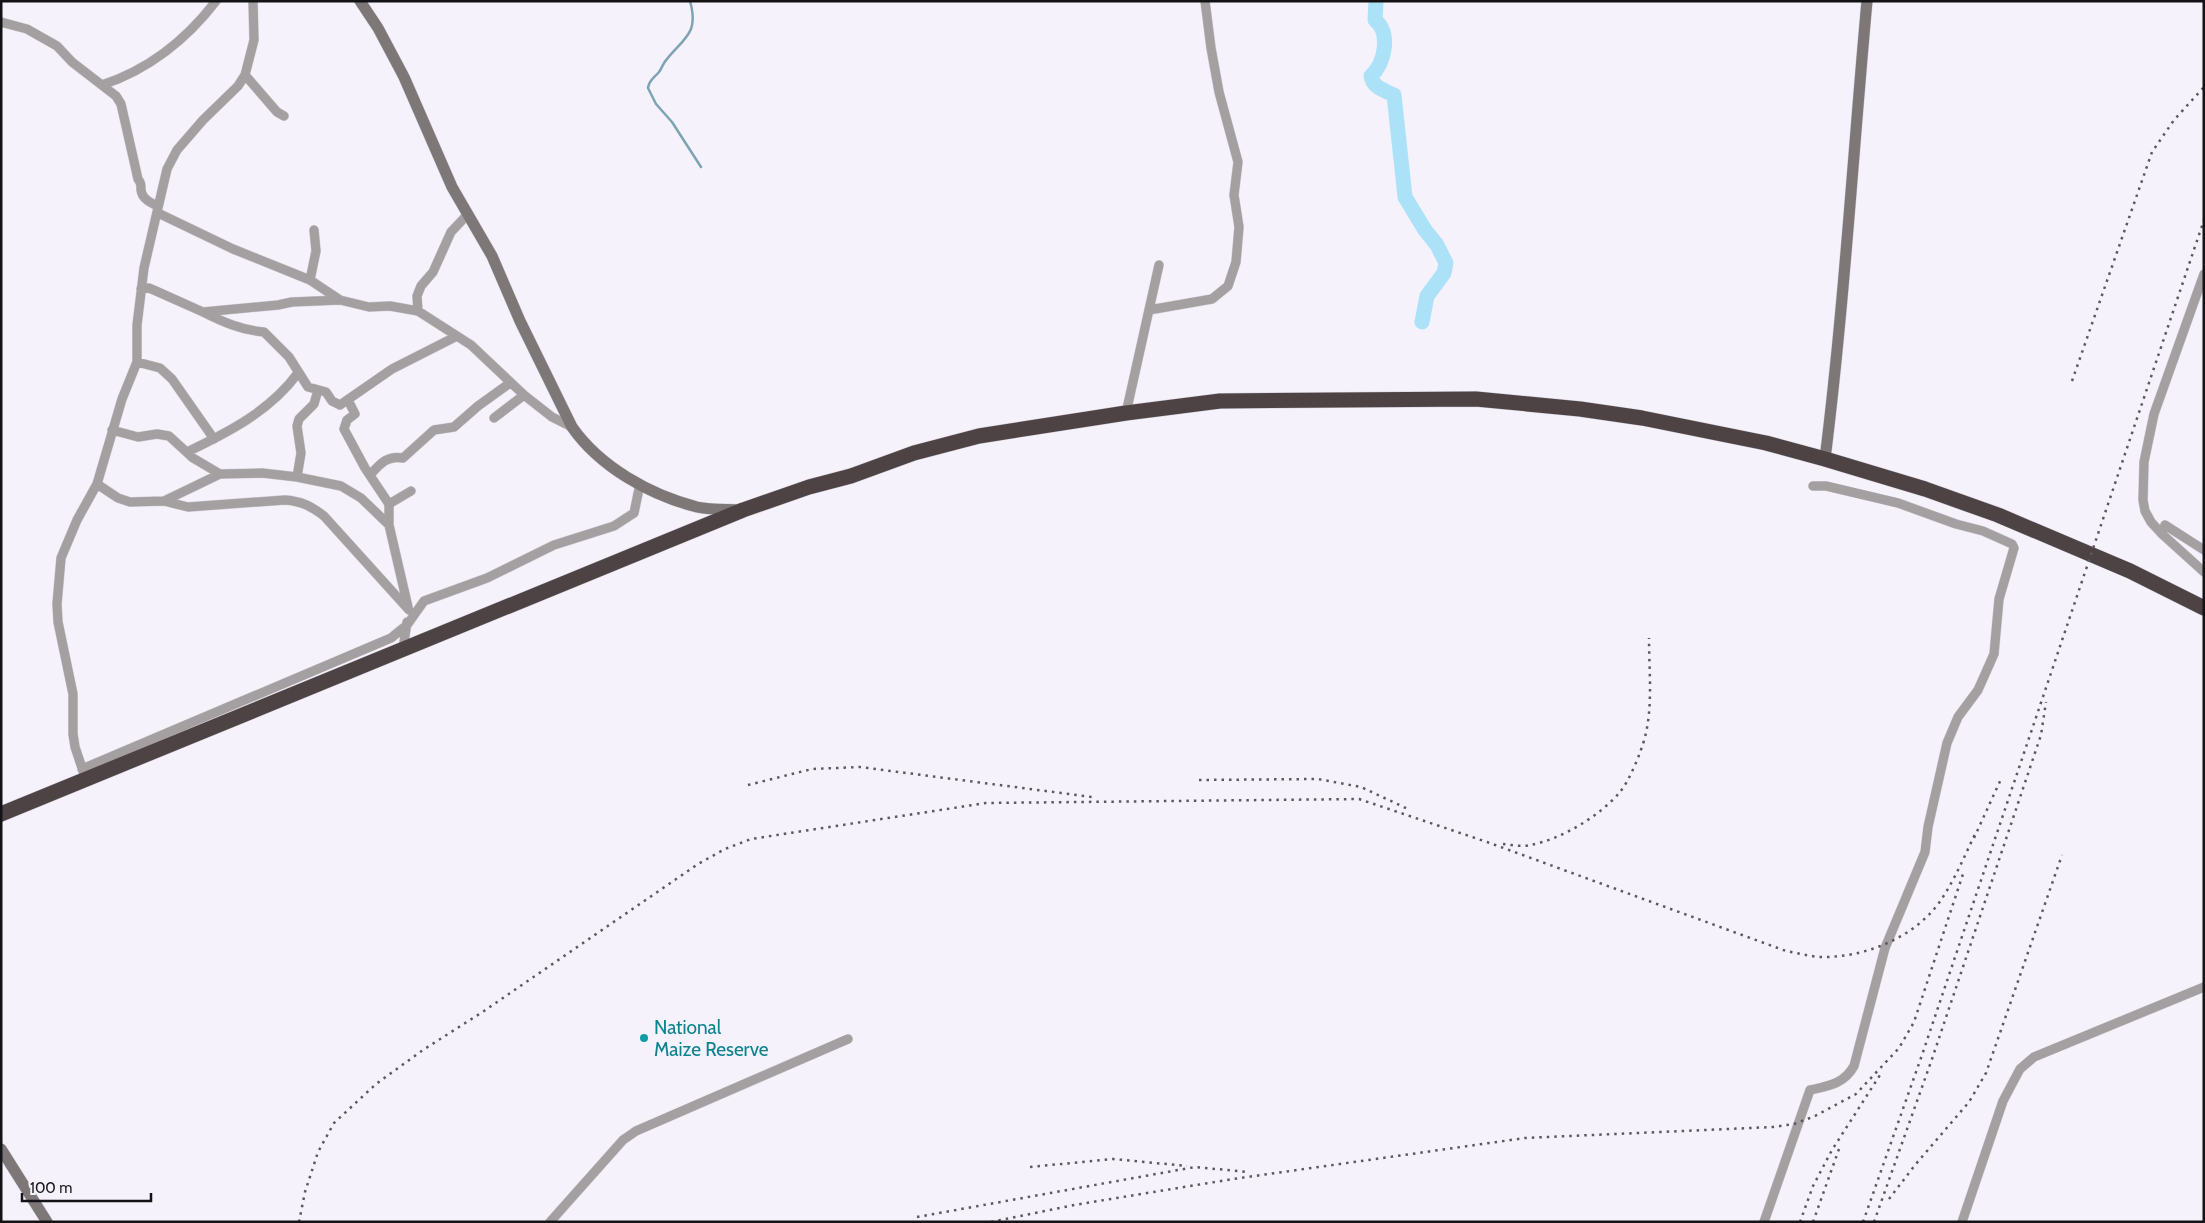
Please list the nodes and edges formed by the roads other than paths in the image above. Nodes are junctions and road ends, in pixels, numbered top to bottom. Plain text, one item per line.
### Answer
1 (216, 1) edge
2 (253, 1) edge
3 (360, 1) edge
4 (1205, 1) edge
5 (1867, 1) edge
6 (1, 22) edge
7 (245, 75) junction
8 (102, 85) junction
9 (284, 116) dead end
10 (158, 210) junction
11 (468, 214) junction
12 (314, 230) dead end
13 (1159, 265) dead end
14 (2204, 274) edge
15 (310, 280) junction
16 (141, 289) junction
17 (340, 300) junction
18 (1149, 310) junction
19 (418, 311) junction
20 (203, 312) junction
21 (457, 336) junction
22 (137, 362) junction
23 (298, 372) junction
24 (510, 383) junction
25 (318, 390) junction
26 (524, 394) junction
27 (348, 400) junction
28 (1126, 413) junction
29 (494, 418) dead end
30 (572, 427) junction
31 (112, 430) junction
32 (214, 439) junction
33 (187, 452) junction
34 (1826, 458) junction
35 (220, 474) junction
36 (370, 475) junction
37 (297, 477) junction
38 (97, 484) junction
39 (640, 484) junction
40 (1813, 486) dead end
41 (411, 491) dead end
42 (164, 501) junction
43 (389, 504) junction
44 (743, 510) junction
45 (390, 525) junction
46 (2162, 534) junction
47 (2204, 550) edge
48 (2204, 572) edge
49 (2204, 608) edge
50 (409, 610) junction
51 (407, 625) junction
52 (403, 649) junction
53 (84, 775) junction
54 (1, 814) edge
55 (2204, 987) edge
56 (848, 1039) dead end
57 (1, 1150) edge
58 (47, 1222) edge
59 (550, 1222) edge
60 (1764, 1222) edge
61 (1962, 1222) edge

1 - 8 street
2 - 7 street
3 - 11 street
4 - 18 street
5 - 34 street
6 - 8 street
7 - 9 street
7 - 10 street
8 - 10 street
10 - 15 street
10 - 16 street
11 - 19 street
11 - 30 street
12 - 15 street
13 - 18 street
14 - 46 street
15 - 17 street
16 - 20 street
16 - 22 street
17 - 19 street
17 - 20 street
18 - 28 street
19 - 21 street
20 - 23 street
21 - 24 street
21 - 27 street
22 - 31 street
22 - 32 street
23 - 25 street
23 - 32 street
24 - 26 street
24 - 36 street
25 - 27 street
25 - 37 street
26 - 29 street
26 - 30 street
27 - 36 street
28 - 34 highway
28 - 44 highway
30 - 39 street
31 - 33 street
31 - 38 street
32 - 33 street
33 - 35 street
34 - 49 highway
35 - 37 street
35 - 42 street
36 - 43 street
37 - 45 street
38 - 42 street
38 - 53 street
39 - 44 street
39 - 51 street
40 - 60 street
41 - 43 street
42 - 50 street
43 - 45 street
44 - 52 highway
45 - 50 street
46 - 47 street
46 - 48 street
50 - 51 street
51 - 52 street
51 - 53 street
52 - 53 highway
53 - 54 highway
55 - 61 street
56 - 59 street
57 - 58 street

